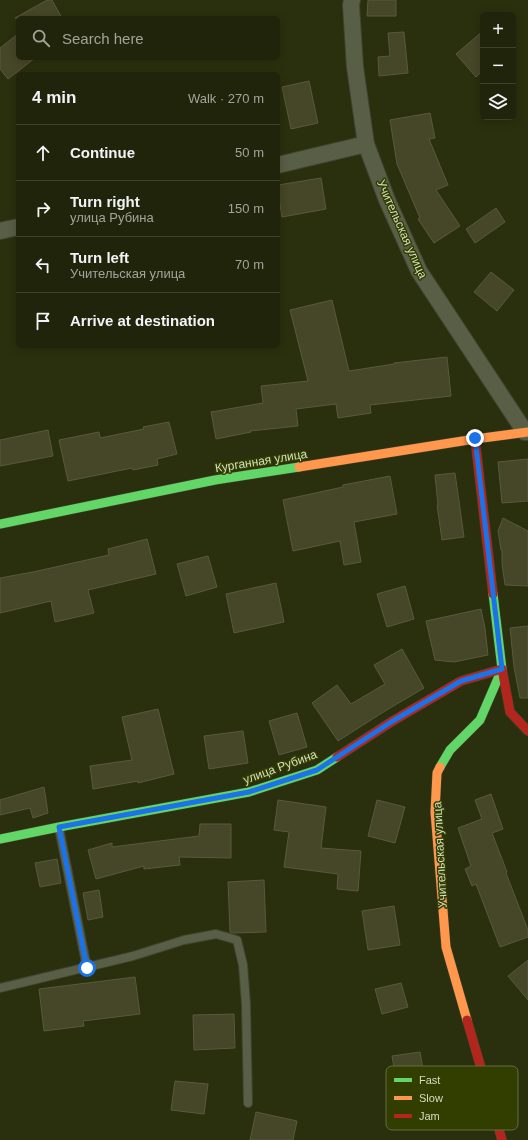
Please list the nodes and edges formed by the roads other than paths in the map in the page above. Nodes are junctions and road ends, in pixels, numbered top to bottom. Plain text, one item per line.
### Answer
1 (352, 0) edge
2 (366, 144) junction
3 (280, 165) edge
4 (16, 227) edge
5 (0, 231) edge
6 (526, 432) edge
7 (475, 438) junction
8 (0, 524) edge
9 (502, 669) junction
10 (528, 731) edge
11 (59, 827) junction
12 (0, 840) edge
13 (87, 968) junction
14 (0, 988) edge
15 (481, 1066) edge
16 (248, 1102) dead end
17 (499, 1130) edge
18 (502, 1140) edge

1 - 2 street, Учительская улица
2 - 3 street
2 - 6 street, Учительская улица
4 - 5 street
6 - 7 street, Курганная улица
7 - 8 street, Курганная улица
7 - 9 street
9 - 10 street
9 - 11 street, улица Рубина
9 - 15 street, Учительская улица
11 - 12 street, улица Рубина
11 - 13 lane
13 - 14 lane
13 - 16 lane
17 - 18 street, Учительская улица

